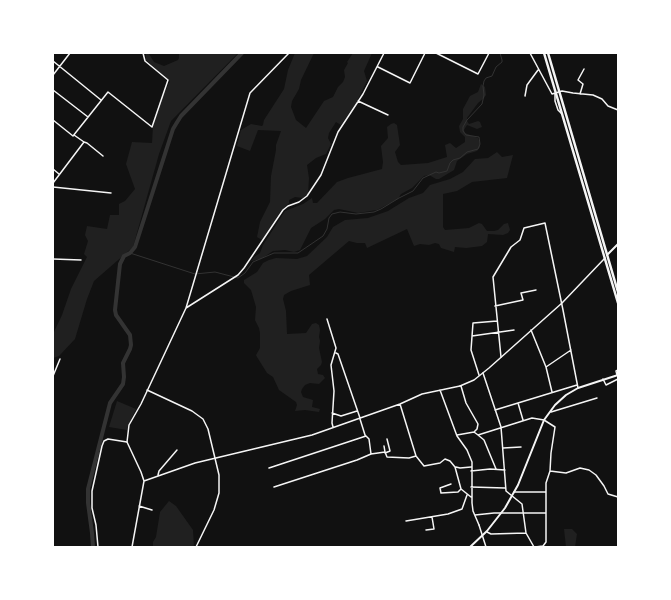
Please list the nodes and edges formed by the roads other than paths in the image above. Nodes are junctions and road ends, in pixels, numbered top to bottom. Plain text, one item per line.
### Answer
1 (70, 53) edge
2 (143, 53) edge
3 (289, 53) edge
4 (384, 53) edge
5 (425, 53) edge
6 (436, 53) edge
7 (489, 53) edge
8 (530, 53) edge
9 (544, 53) edge
10 (548, 53) edge
11 (53, 61) edge
12 (60, 66) junction
13 (377, 67) junction
14 (539, 69) junction
15 (584, 69) dead end
16 (53, 75) edge
17 (53, 90) edge
18 (556, 93) junction
19 (580, 94) junction
20 (525, 96) dead end
21 (102, 100) junction
22 (358, 101) junction
23 (618, 110) edge
24 (388, 115) dead end
25 (563, 115) junction
26 (88, 117) junction
27 (53, 120) edge
28 (74, 135) junction
29 (84, 142) junction
30 (103, 156) dead end
31 (579, 165) junction
32 (53, 169) edge
33 (60, 175) junction
34 (53, 183) edge
35 (53, 186) edge
36 (111, 193) dead end
37 (618, 244) edge
38 (606, 256) junction
39 (53, 259) edge
40 (81, 260) dead end
41 (536, 290) dead end
42 (618, 292) edge
43 (562, 303) junction
44 (618, 303) edge
45 (495, 306) junction
46 (186, 308) junction
47 (327, 319) dead end
48 (497, 321) junction
49 (514, 330) dead end
50 (532, 330) junction
51 (498, 332) junction
52 (472, 336) junction
53 (571, 350) junction
54 (335, 353) junction
55 (501, 357) junction
56 (60, 359) dead end
57 (546, 367) junction
58 (618, 370) edge
59 (483, 373) junction
60 (617, 375) edge
61 (53, 376) edge
62 (479, 376) junction
63 (603, 379) junction
64 (618, 379) edge
65 (460, 386) junction
66 (577, 387) junction
67 (147, 390) junction
68 (440, 390) junction
69 (552, 392) junction
70 (597, 398) dead end
71 (518, 403) junction
72 (400, 404) junction
73 (495, 410) junction
74 (357, 411) junction
75 (332, 413) junction
76 (549, 413) junction
77 (360, 418) junction
78 (523, 420) junction
79 (544, 420) junction
80 (501, 427) junction
81 (333, 428) junction
82 (474, 432) junction
83 (457, 435) junction
84 (478, 435) junction
85 (366, 436) junction
86 (387, 439) dead end
87 (127, 442) junction
88 (384, 446) dead end
89 (521, 447) dead end
90 (503, 448) junction
91 (177, 450) dead end
92 (385, 452) junction
93 (371, 454) junction
94 (416, 456) junction
95 (215, 458) junction
96 (493, 465) junction
97 (455, 467) junction
98 (471, 467) junction
99 (269, 468) dead end
100 (490, 469) junction
101 (496, 469) junction
102 (505, 470) junction
103 (471, 471) junction
104 (550, 471) junction
105 (158, 476) junction
106 (144, 481) junction
107 (451, 484) dead end
108 (274, 487) dead end
109 (471, 487) junction
110 (506, 488) junction
111 (461, 489) junction
112 (514, 492) junction
113 (546, 492) junction
114 (467, 494) junction
115 (512, 496) junction
116 (618, 496) edge
117 (471, 498) junction
118 (140, 506) junction
119 (152, 510) dead end
120 (546, 513) junction
121 (502, 514) junction
122 (524, 514) junction
123 (475, 515) junction
124 (432, 517) junction
125 (406, 521) dead end
126 (426, 530) dead end
127 (487, 532) junction
128 (526, 533) junction
129 (483, 535) junction
130 (98, 547) edge
131 (132, 547) edge
132 (196, 547) edge
133 (470, 547) edge
134 (486, 547) edge
135 (535, 547) edge

1 - 12 street
2 - 21 street
3 - 46 street
4 - 13 street
5 - 13 street
6 - 7 street
8 - 14 street
9 - 18 highway
10 - 18 highway
11 - 12 street
12 - 16 street
12 - 21 street
13 - 22 street
14 - 18 street
14 - 20 street
15 - 19 street
17 - 26 street
18 - 19 street
18 - 25 highway
18 - 25 street
18 - 31 highway
19 - 23 street
21 - 26 street
22 - 24 street
22 - 46 street
25 - 31 highway
26 - 28 street
27 - 28 street
28 - 29 street
29 - 30 street
29 - 33 street
31 - 38 highway
32 - 33 street
33 - 34 street
35 - 36 street
37 - 38 main road
38 - 42 highway
38 - 43 street
38 - 44 highway
39 - 40 street
41 - 45 street
43 - 45 street
43 - 50 street
43 - 53 street
45 - 48 street
46 - 67 street
47 - 54 street
48 - 51 street
48 - 52 street
49 - 51 street
50 - 55 street
50 - 57 street
51 - 52 street
51 - 55 street
52 - 62 street
53 - 57 street
53 - 66 street
54 - 74 street
54 - 75 street
55 - 59 street
56 - 61 street
57 - 69 street
58 - 60 street
59 - 62 street
59 - 73 street
60 - 63 main road
62 - 65 street
63 - 64 street
63 - 66 main road
65 - 68 street
65 - 82 street
66 - 69 street
66 - 76 main road
67 - 87 street
67 - 95 street
68 - 72 street
68 - 83 street
69 - 71 street
70 - 76 street
71 - 73 street
71 - 78 street
72 - 77 street
72 - 94 street
73 - 80 street
74 - 75 street
74 - 77 street
75 - 81 street
76 - 79 main road
77 - 81 street
77 - 85 street
78 - 79 street
78 - 80 street
79 - 104 street
79 - 112 main road
80 - 84 street
80 - 90 street
81 - 95 street
82 - 83 street
82 - 84 street
83 - 98 street
84 - 96 street
85 - 93 street
85 - 99 street
86 - 92 street
87 - 106 street
87 - 130 street
88 - 92 street
89 - 90 street
90 - 102 street
91 - 105 street
92 - 93 street
92 - 94 street
93 - 108 street
94 - 97 street
95 - 105 street
95 - 132 street
96 - 100 street
96 - 101 street
97 - 98 street
97 - 111 street
98 - 103 street
100 - 101 street
100 - 103 street
101 - 102 street
102 - 110 street
103 - 109 street
104 - 113 street
104 - 116 street
105 - 106 street
106 - 118 street
107 - 111 street
109 - 110 street
109 - 117 street
110 - 115 street
111 - 114 street
112 - 113 street
112 - 115 main road
113 - 120 street
114 - 117 street
114 - 124 street
115 - 121 main road
115 - 122 street
117 - 123 street
118 - 119 street
118 - 131 street
120 - 122 street
120 - 135 street
121 - 122 street
121 - 123 street
121 - 127 main road
122 - 128 street
123 - 129 street
124 - 125 street
124 - 126 street
127 - 128 street
127 - 129 main road
128 - 135 street
129 - 133 main road
129 - 134 street

